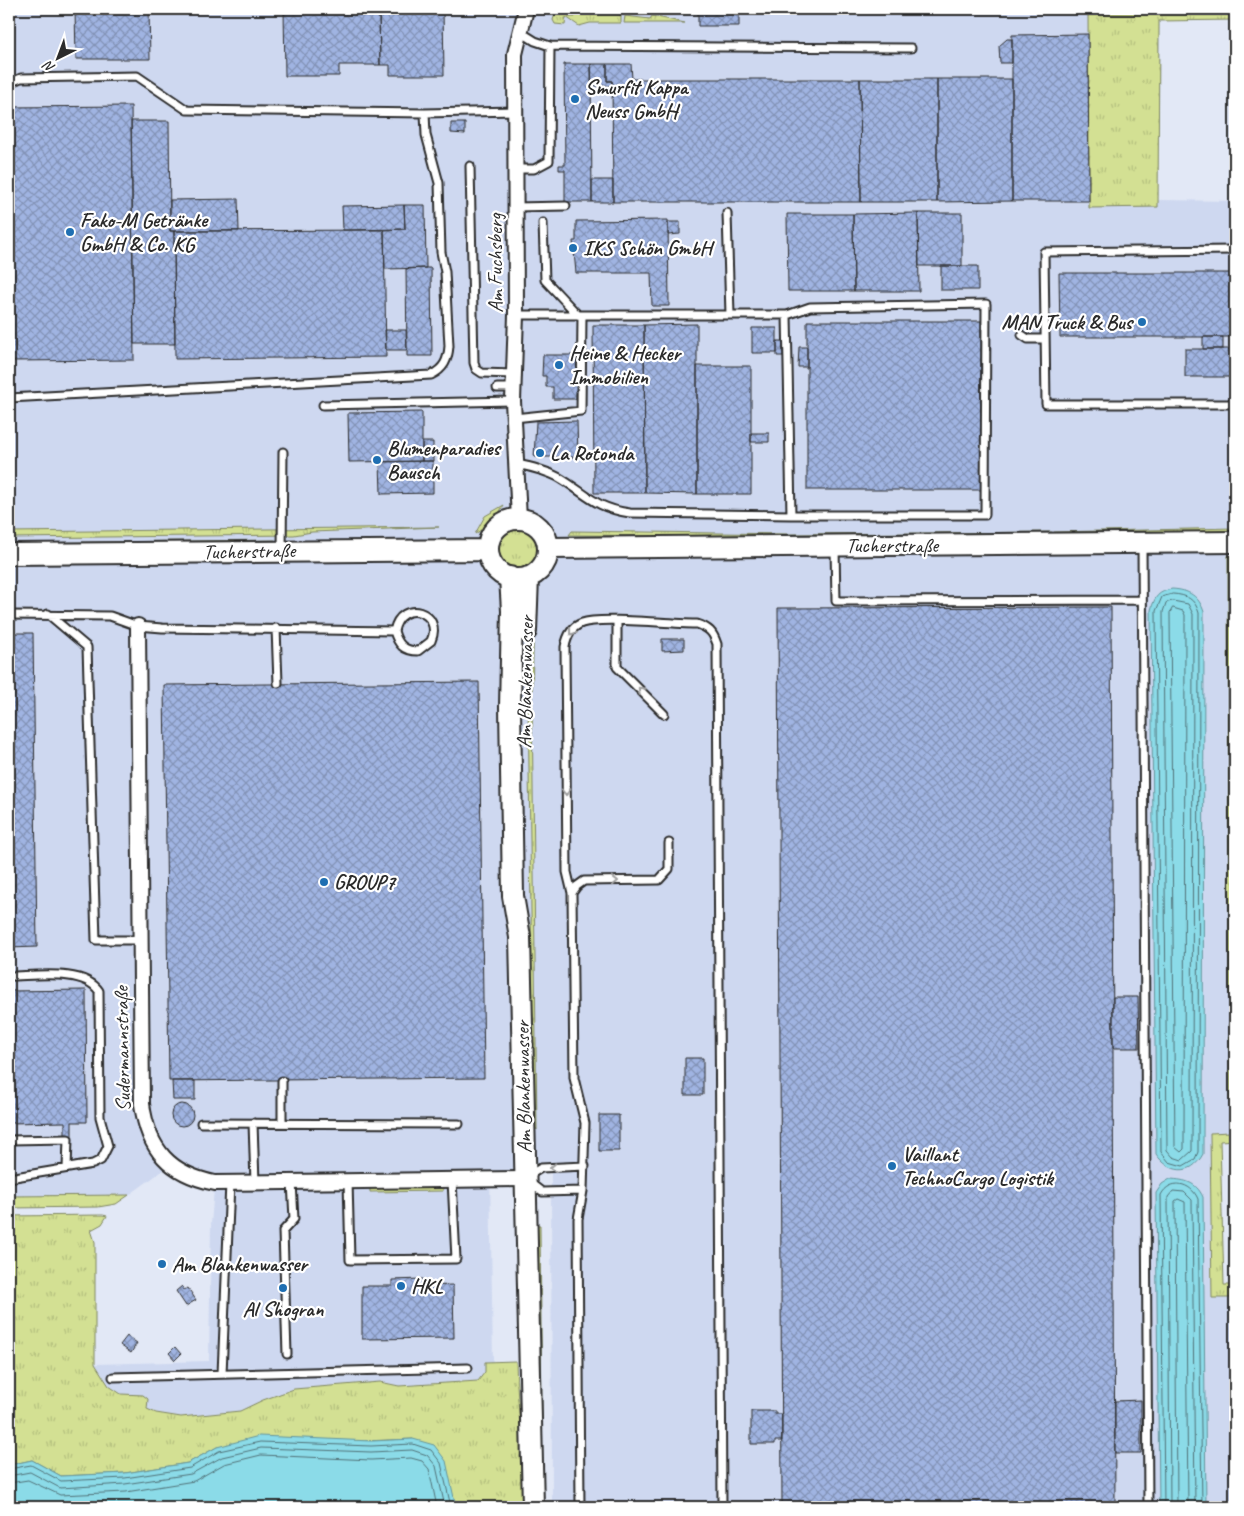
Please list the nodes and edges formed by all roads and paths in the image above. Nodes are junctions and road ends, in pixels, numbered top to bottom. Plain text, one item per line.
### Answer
1 (526, 9) edge
2 (519, 31) junction
3 (550, 46) junction
4 (911, 48) dead end
5 (9, 83) edge
6 (515, 111) junction
7 (425, 112) junction
8 (470, 166) dead end
9 (515, 169) junction
10 (566, 206) dead end
11 (516, 207) junction
12 (727, 213) dead end
13 (542, 223) dead end
14 (1235, 250) edge
15 (516, 315) junction
16 (580, 315) junction
17 (730, 315) junction
18 (787, 315) junction
19 (1022, 335) dead end
20 (1045, 339) junction
21 (497, 388) dead end
22 (513, 388) junction
23 (9, 398) edge
24 (1235, 404) edge
25 (323, 405) dead end
26 (514, 418) junction
27 (283, 452) dead end
28 (517, 464) junction
29 (791, 515) junction
30 (519, 519) junction
31 (1235, 542) edge
32 (1142, 543) junction
33 (835, 545) junction
34 (548, 548) junction
35 (488, 550) junction
36 (282, 551) junction
37 (9, 554) edge
38 (519, 577) junction
39 (1142, 600) junction
40 (48, 614) junction
41 (9, 615) edge
42 (616, 621) junction
43 (138, 626) junction
44 (276, 628) junction
45 (394, 631) junction
46 (278, 683) dead end
47 (664, 714) dead end
48 (669, 843) dead end
49 (572, 893) junction
50 (140, 940) junction
51 (9, 976) edge
52 (282, 1081) dead end
53 (201, 1123) dead end
54 (253, 1123) junction
55 (282, 1123) junction
56 (459, 1124) dead end
57 (9, 1140) edge
58 (585, 1166) junction
59 (68, 1168) junction
60 (9, 1178) edge
61 (524, 1179) junction
62 (452, 1180) junction
63 (348, 1181) junction
64 (292, 1182) junction
65 (230, 1183) junction
66 (255, 1183) junction
67 (583, 1191) junction
68 (287, 1354) dead end
69 (468, 1368) dead end
70 (222, 1374) junction
71 (113, 1377) dead end
72 (533, 1507) edge
73 (580, 1507) edge
74 (722, 1507) edge
75 (1148, 1507) edge

1 - 2 street, Am Fuchsberg
2 - 3 lane
2 - 6 street, Am Fuchsberg
3 - 4 lane
3 - 9 lane
5 - 7 lane
6 - 7 lane
6 - 9 street, Am Fuchsberg
7 - 23 lane
8 - 22 lane
9 - 11 street, Am Fuchsberg
10 - 11 lane
11 - 15 street, Am Fuchsberg
12 - 17 lane
13 - 16 lane
14 - 20 lane
15 - 16 lane
15 - 22 street, Am Fuchsberg
16 - 17 lane
16 - 26 lane
17 - 18 lane
18 - 29 lane
18 - 29 lane
19 - 20 lane
20 - 24 lane
21 - 22 lane
22 - 25 lane
22 - 26 street, Am Fuchsberg
26 - 28 street, Am Fuchsberg
27 - 36 lane
28 - 29 lane
28 - 30 street, Am Fuchsberg
30 - 34 main road
30 - 35 main road
31 - 32 main road, Tucherstraße
32 - 33 main road, Tucherstraße
32 - 39 lane
33 - 34 main road, Tucherstraße
33 - 39 lane
34 - 38 main road
35 - 36 main road, Tucherstraße
35 - 38 main road
36 - 37 main road, Tucherstraße
38 - 61 main road, Am Blankenwasser
39 - 75 lane
40 - 41 lane
40 - 43 lane
40 - 50 lane
47 -> 42 lane
42 -> 49 lane
42 - 74 lane
43 - 44 lane
43 - 50 street, Sudermannstraße
44 - 45 lane
44 - 46 lane
45 - 45 lane
49 -> 48 lane
49 - 58 lane
50 - 65 street, Sudermannstraße
51 - 59 lane
52 - 55 lane
53 - 54 lane
54 - 55 lane
54 - 66 lane
55 - 56 lane
57 - 59 lane
58 -> 61 lane
58 - 67 lane
59 - 60 lane
61 - 62 street, Sudermannstraße
61 - 67 lane
61 - 72 main road, Am Blankenwasser
62 - 63 street, Sudermannstraße
62 - 63 lane
63 - 64 street, Sudermannstraße
64 - 66 street, Sudermannstraße
64 - 68 lane
65 - 66 street, Sudermannstraße
65 - 70 lane
67 - 73 lane
69 - 70 lane
70 - 71 lane

